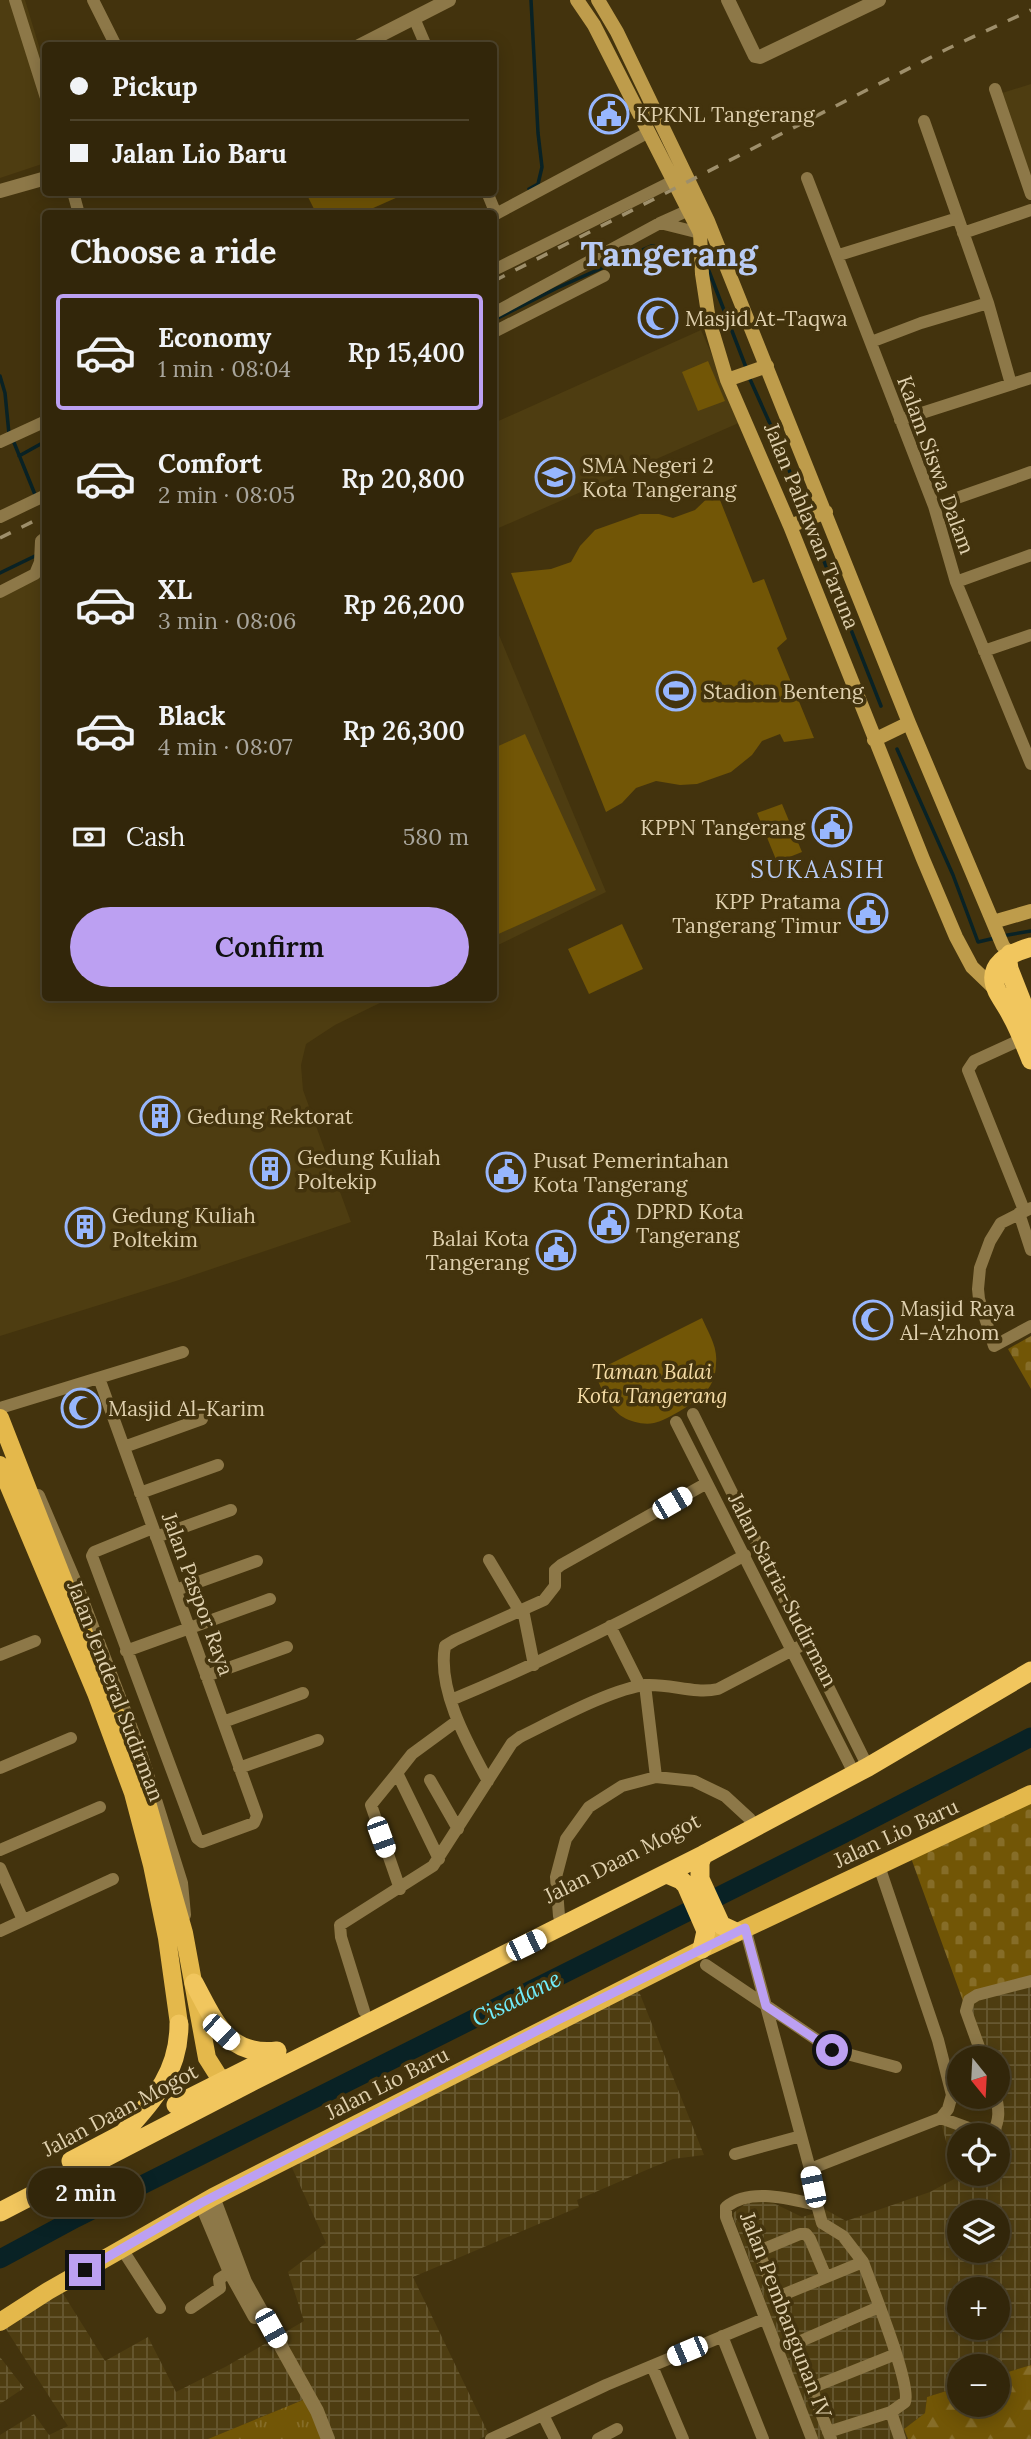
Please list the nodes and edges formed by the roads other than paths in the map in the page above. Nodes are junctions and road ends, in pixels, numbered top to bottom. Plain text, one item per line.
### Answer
1 (15, 0) edge
2 (93, 0) edge
3 (449, 0) edge
4 (577, 0) edge
5 (598, 0) edge
6 (728, 0) edge
7 (879, 0) edge
8 (414, 18) junction
9 (114, 42) edge
10 (367, 42) edge
11 (424, 42) edge
12 (42, 85) edge
13 (995, 89) dead end
14 (924, 121) dead end
15 (649, 132) junction
16 (807, 178) dead end
17 (42, 179) edge
18 (673, 181) junction
19 (0, 191) edge
20 (1031, 194) edge
21 (493, 207) edge
22 (689, 210) junction
23 (1031, 210) edge
24 (958, 218) junction
25 (660, 223) junction
26 (963, 233) junction
27 (701, 237) junction
28 (838, 256) junction
29 (497, 268) edge
30 (604, 276) dead end
31 (541, 288) junction
32 (988, 303) junction
33 (497, 311) edge
34 (534, 312) junction
35 (497, 330) edge
36 (871, 342) junction
37 (764, 367) junction
38 (1031, 378) edge
39 (731, 379) junction
40 (1011, 384) junction
41 (900, 420) junction
42 (42, 423) edge
43 (3, 441) edge
44 (1031, 472) edge
45 (42, 497) edge
46 (933, 506) junction
47 (822, 513) junction
48 (0, 517) edge
49 (793, 525) junction
50 (1031, 555) edge
51 (42, 559) edge
52 (956, 582) junction
53 (0, 592) edge
54 (1031, 635) edge
55 (985, 651) junction
56 (909, 723) junction
57 (874, 740) junction
58 (1030, 758) edge
59 (1031, 911) edge
60 (994, 925) junction
61 (1031, 947) edge
62 (1007, 950) junction
63 (997, 991) junction
64 (1028, 1026) edge
65 (1031, 1060) edge
66 (1025, 1211) edge
67 (1031, 1250) edge
68 (1031, 1326) edge
69 (183, 1352) dead end
70 (99, 1378) junction
71 (0, 1408) edge
72 (693, 1414) dead end
73 (0, 1418) edge
74 (202, 1419) dead end
75 (676, 1422) dead end
76 (124, 1447) junction
77 (0, 1465) edge
78 (218, 1465) dead end
79 (707, 1483) junction
80 (141, 1493) junction
81 (231, 1510) dead end
82 (155, 1532) junction
83 (745, 1555) junction
84 (489, 1560) dead end
85 (257, 1561) dead end
86 (176, 1591) junction
87 (270, 1599) dead end
88 (522, 1611) junction
89 (610, 1626) junction
90 (189, 1628) junction
91 (35, 1641) dead end
92 (808, 1642) junction
93 (287, 1647) dead end
94 (792, 1650) junction
95 (126, 1651) junction
96 (0, 1655) edge
97 (1031, 1659) edge
98 (534, 1665) junction
99 (1031, 1671) edge
100 (206, 1676) junction
101 (643, 1686) junction
102 (303, 1693) dead end
103 (451, 1700) junction
104 (457, 1721) junction
105 (223, 1722) junction
106 (71, 1738) dead end
107 (318, 1740) dead end
108 (859, 1766) junction
109 (0, 1768) edge
110 (240, 1768) junction
111 (397, 1773) junction
112 (656, 1777) junction
113 (430, 1780) dead end
114 (488, 1781) junction
115 (1031, 1794) edge
116 (100, 1807) dead end
117 (750, 1819) junction
118 (458, 1829) junction
119 (0, 1850) edge
120 (703, 1855) junction
121 (439, 1859) junction
122 (879, 1866) junction
123 (0, 1868) edge
124 (667, 1874) junction
125 (113, 1879) dead end
126 (693, 1882) junction
127 (400, 1889) junction
128 (559, 1916) junction
129 (23, 1920) junction
130 (0, 1931) edge
131 (719, 1938) junction
132 (1031, 1981) edge
133 (194, 1983) junction
134 (766, 2006) junction
135 (374, 2012) junction
136 (179, 2024) joint
137 (979, 2046) edge
138 (285, 2050) junction
139 (896, 2067) dead end
140 (224, 2080) junction
141 (253, 2081) junction
142 (998, 2109) edge
143 (941, 2118) junction
144 (122, 2135) junction
145 (801, 2136) junction
146 (735, 2154) dead end
147 (810, 2169) junction
148 (0, 2199) edge
149 (207, 2200) junction
150 (817, 2205) junction
151 (0, 2212) edge
152 (122, 2249) junction
153 (863, 2262) junction
154 (230, 2272) junction
155 (826, 2277) junction
156 (775, 2298) junction
157 (879, 2307) junction
158 (160, 2308) dead end
159 (191, 2308) dead end
160 (764, 2319) junction
161 (0, 2322) edge
162 (722, 2336) junction
163 (794, 2344) junction
164 (896, 2354) junction
165 (652, 2366) junction
166 (811, 2388) junction
167 (891, 2412) junction
168 (543, 2415) junction
169 (617, 2430) dead end
170 (829, 2436) edge
171 (319, 2439) edge
172 (328, 2439) edge
173 (491, 2439) edge
174 (555, 2439) edge
175 (598, 2439) edge
176 (683, 2439) edge
177 (763, 2439) edge
178 (812, 2439) edge
179 (900, 2439) edge

1 - 12 street
2 - 9 street
3 - 8 street
4 - 15 main road, Jalan Pahlawan Taruna
5 - 37 main road, Jalan Pahlawan Taruna
6 - 7 street
8 - 10 street
8 - 11 street
13 - 20 street
14 - 24 street
15 - 18 main road, Jalan Pahlawan Taruna
15 - 21 street
16 - 28 street, Kalam Siswa Dalam
17 - 19 street
18 - 22 main road, Jalan Pahlawan Taruna
18 - 29 street
22 - 25 street
22 - 27 main road, Jalan Pahlawan Taruna
23 - 26 street
24 - 26 street
24 - 28 street
25 - 27 street
25 - 31 street
26 - 32 street
27 - 39 main road, Jalan Pahlawan Taruna
28 - 36 street, Kalam Siswa Dalam
30 - 34 street
31 - 33 street
31 - 34 street
32 - 36 street
32 - 40 street
34 - 35 street
36 - 41 street, Kalam Siswa Dalam
37 - 39 main road
37 - 47 main road, Jalan Pahlawan Taruna
38 - 40 street
39 - 49 main road, Jalan Pahlawan Taruna
40 - 41 street
41 - 46 street, Kalam Siswa Dalam
42 - 43 street
44 - 46 street
45 - 48 street
46 - 52 street, Kalam Siswa Dalam
47 - 49 main road
47 - 56 main road, Jalan Pahlawan Taruna
49 - 57 main road, Jalan Pahlawan Taruna
50 - 52 street
51 - 53 street
52 - 55 street, Kalam Siswa Dalam
54 - 55 street
55 - 58 street, Kalam Siswa Dalam
56 - 57 main road
56 - 60 main road, Jalan Pahlawan Taruna
57 - 63 main road, Jalan Pahlawan Taruna
59 - 60 main road
60 - 62 main road, Jalan Pahlawan Taruna
61 - 62 highway
62 - 63 highway
62 - 64 highway, Jalan Pahlawan Taruna
63 - 64 highway, Jalan Pahlawan Taruna
64 - 65 highway, Jalan Pahlawan Taruna
64 - 66 street
66 - 67 street
66 - 68 street
69 - 70 street
70 - 71 street
70 - 76 street, Jalan Paspor Raya
72 - 92 street, Jalan Satria-Sudirman
73 - 133 main road, Jalan Jenderal Sudirman
74 - 76 street
75 - 79 street, Jalan Satria-Sudirman
76 - 80 street, Jalan Paspor Raya
77 - 136 main road, Jalan Jenderal Sudirman
78 - 80 street
79 - 83 street, Jalan Satria-Sudirman
79 - 88 street
80 - 82 street, Jalan Paspor Raya
81 - 82 street
82 - 86 street, Jalan Paspor Raya
82 - 95 street
83 - 89 street
83 - 94 street, Jalan Satria-Sudirman
84 - 88 street
85 - 86 street
86 - 90 street, Jalan Paspor Raya
87 - 90 street
88 - 98 street
88 - 103 street
89 - 98 street
89 - 101 street
90 - 95 street
90 - 100 street, Jalan Paspor Raya
91 - 96 street
92 - 94 street
92 - 108 street, Jalan Satria-Sudirman
93 - 100 street
94 - 101 street
94 - 108 street, Jalan Satria-Sudirman
95 - 110 street, Jalan Paspor Raya
97 - 108 highway, Jalan Daan Mogot
98 - 103 street
99 - 108 highway, Jalan Daan Mogot
100 - 105 street, Jalan Paspor Raya
101 - 112 street
101 - 114 street
102 - 105 street
103 - 104 street
104 - 111 street
104 - 114 street
105 - 110 street, Jalan Paspor Raya
106 - 109 street
107 - 110 street
108 - 117 highway, Jalan Daan Mogot
108 - 120 highway, Jalan Daan Mogot
111 - 121 street
111 - 127 street
112 - 117 street
112 - 128 street
113 - 118 street
114 - 118 street
115 - 122 main road, Jalan Lio Baru
116 - 119 street
117 - 128 highway, Jalan Daan Mogot
118 - 121 street
120 - 124 highway, Jalan Daan Mogot
120 - 126 highway
121 - 127 street
122 - 131 main road, Jalan Lio Baru
122 - 143 street
123 - 129 street
124 - 126 highway
124 - 135 highway, Jalan Daan Mogot
125 - 129 street
126 - 131 highway
127 - 135 street
128 - 135 highway, Jalan Daan Mogot
129 - 130 street
131 - 134 street
131 - 134 street
131 - 149 main road, Jalan Lio Baru
132 - 137 street
133 - 138 highway
133 - 140 main road, Jalan Jenderal Sudirman
134 - 139 street
134 - 145 street
135 - 138 highway, Jalan Daan Mogot
135 - 141 highway, Jalan Daan Mogot
136 - 144 highway
138 - 140 highway, Jalan Daan Mogot
140 - 141 main road, Jalan Daan Mogot
140 - 144 highway, Jalan Daan Mogot
141 - 151 highway, Jalan Daan Mogot
142 - 143 street
143 - 147 street
144 - 148 highway, Jalan Daan Mogot
145 - 146 street
145 - 147 street
147 - 150 street
149 - 152 main road, Jalan Lio Baru
149 - 154 street
149 - 172 street
150 - 153 street
150 - 160 street, Jalan Pembangunan IV
152 - 158 street
152 - 161 main road, Jalan Lio Baru
153 - 155 street
153 - 157 street
154 - 159 street
154 - 171 street
155 - 156 street
155 - 156 street
156 - 163 street
157 - 163 street
157 - 164 street
160 - 162 street
160 - 178 street, Jalan Pembangunan IV
162 - 165 street
162 - 177 street
163 - 166 street
164 - 166 street
164 - 167 street
165 - 168 street
165 - 176 street
166 - 170 street
167 - 170 street
167 - 179 street
168 - 173 street
168 - 174 street
169 - 175 street

